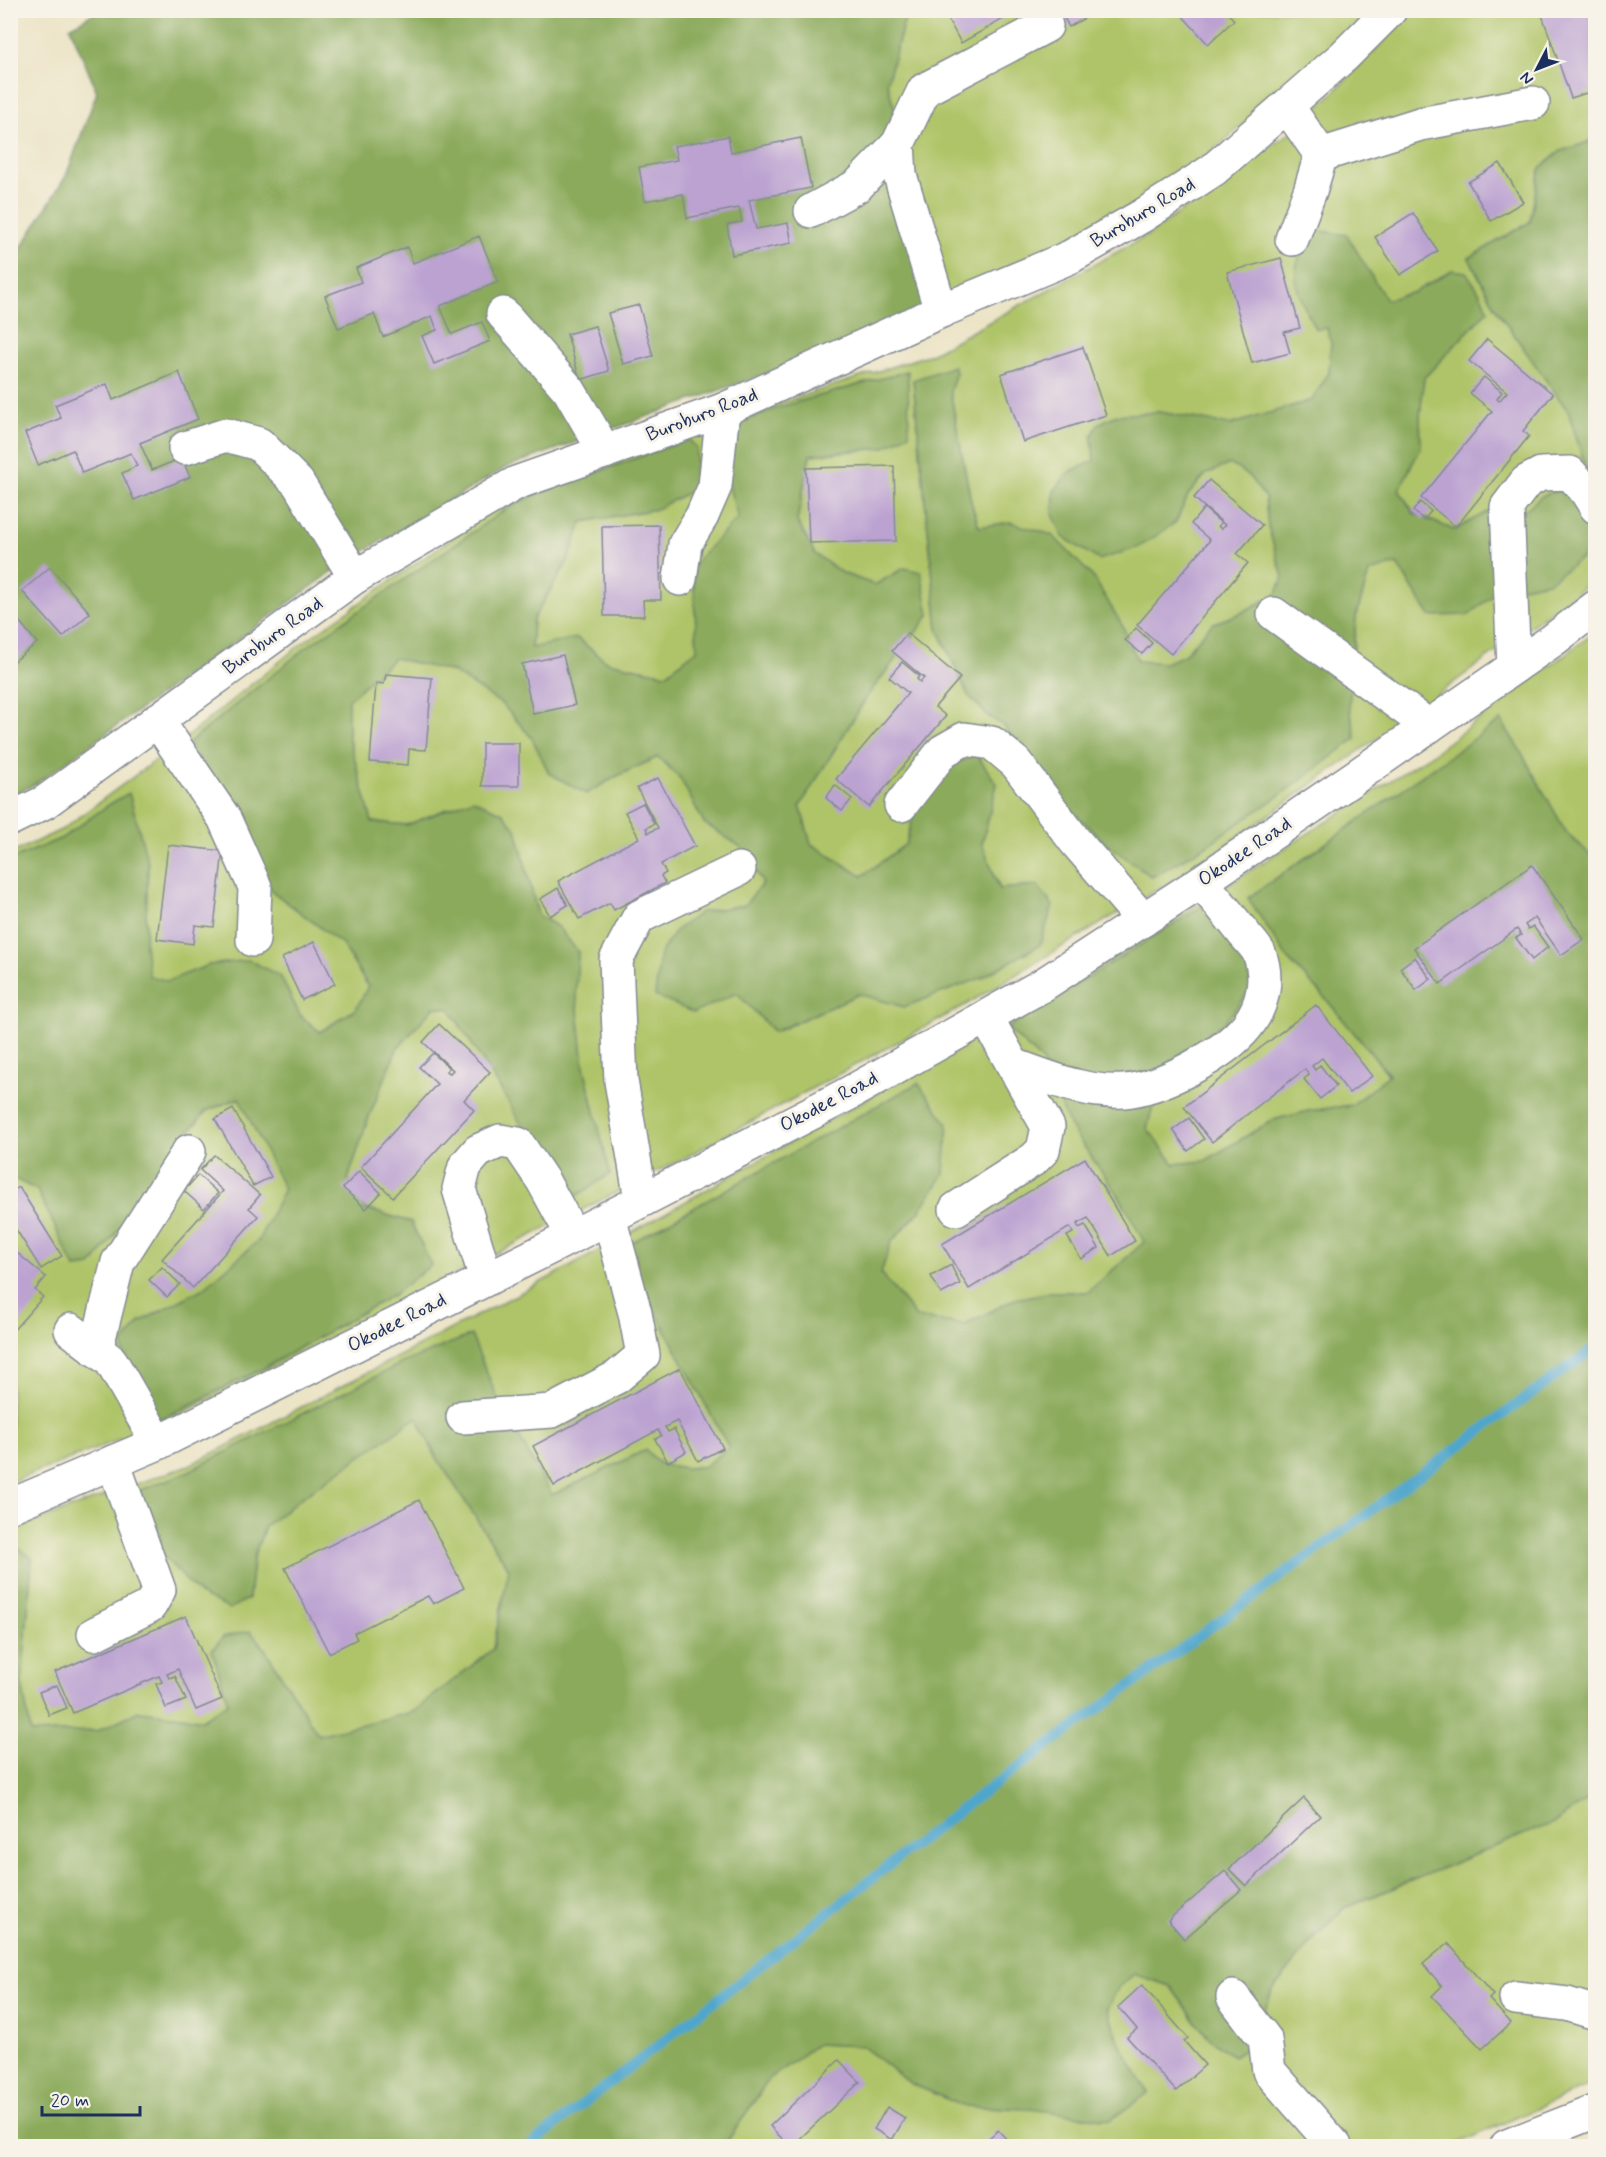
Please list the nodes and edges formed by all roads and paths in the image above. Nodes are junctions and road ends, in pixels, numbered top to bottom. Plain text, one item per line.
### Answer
1 (1390, 10) edge
2 (1046, 26) dead end
3 (1533, 103) dead end
4 (1287, 106) junction
5 (898, 144) junction
6 (1321, 155) junction
7 (811, 211) dead end
8 (1292, 239) dead end
9 (941, 311) junction
10 (503, 314) dead end
11 (723, 410) junction
12 (185, 448) dead end
13 (605, 452) junction
14 (1596, 507) edge
15 (355, 577) junction
16 (680, 579) dead end
17 (1596, 607) edge
18 (1274, 614) dead end
19 (1514, 667) junction
20 (157, 720) junction
21 (1429, 726) junction
22 (901, 805) dead end
23 (10, 819) edge
24 (739, 869) dead end
25 (1201, 882) junction
26 (1143, 920) junction
27 (253, 940) dead end
28 (986, 1017) junction
29 (1013, 1065) junction
30 (189, 1151) dead end
31 (640, 1200) junction
32 (956, 1209) dead end
33 (609, 1217) junction
34 (573, 1236) junction
35 (486, 1279) junction
36 (71, 1330) dead end
37 (96, 1350) junction
38 (463, 1417) dead end
39 (158, 1443) junction
40 (113, 1462) junction
41 (10, 1506) edge
42 (94, 1634) dead end
43 (1233, 1997) dead end
44 (1516, 1998) dead end
45 (1596, 2013) edge
46 (1596, 2111) edge
47 (1335, 2146) edge
48 (1508, 2146) edge

1 - 4 street, Buroburo Road
2 - 5 street
3 - 6 street
4 - 6 street
4 - 9 street, Buroburo Road
5 - 7 street
5 - 9 street
6 - 8 street
9 - 11 street, Buroburo Road
10 - 13 street
11 - 13 street, Buroburo Road
11 - 16 street
12 - 15 street
13 - 15 street, Buroburo Road
14 - 19 street
15 - 20 street, Buroburo Road
17 - 19 street, Okodee Road
18 - 21 street
19 - 21 street, Okodee Road
20 - 23 street, Buroburo Road
20 - 27 street
21 - 25 street, Okodee Road
22 - 26 street
24 - 31 street
25 - 26 street, Okodee Road
25 - 29 street
26 - 28 street, Okodee Road
28 - 29 street
28 - 31 street, Okodee Road
29 - 32 street
30 - 37 street
31 - 33 street, Okodee Road
33 - 34 street, Okodee Road
33 - 38 street
34 - 35 street, Okodee Road
34 - 35 street
35 - 39 street, Okodee Road
36 - 37 street
37 - 39 street
39 - 40 street, Okodee Road
40 - 41 street, Okodee Road
40 - 42 street
43 - 47 street
44 - 45 street
46 - 48 street

